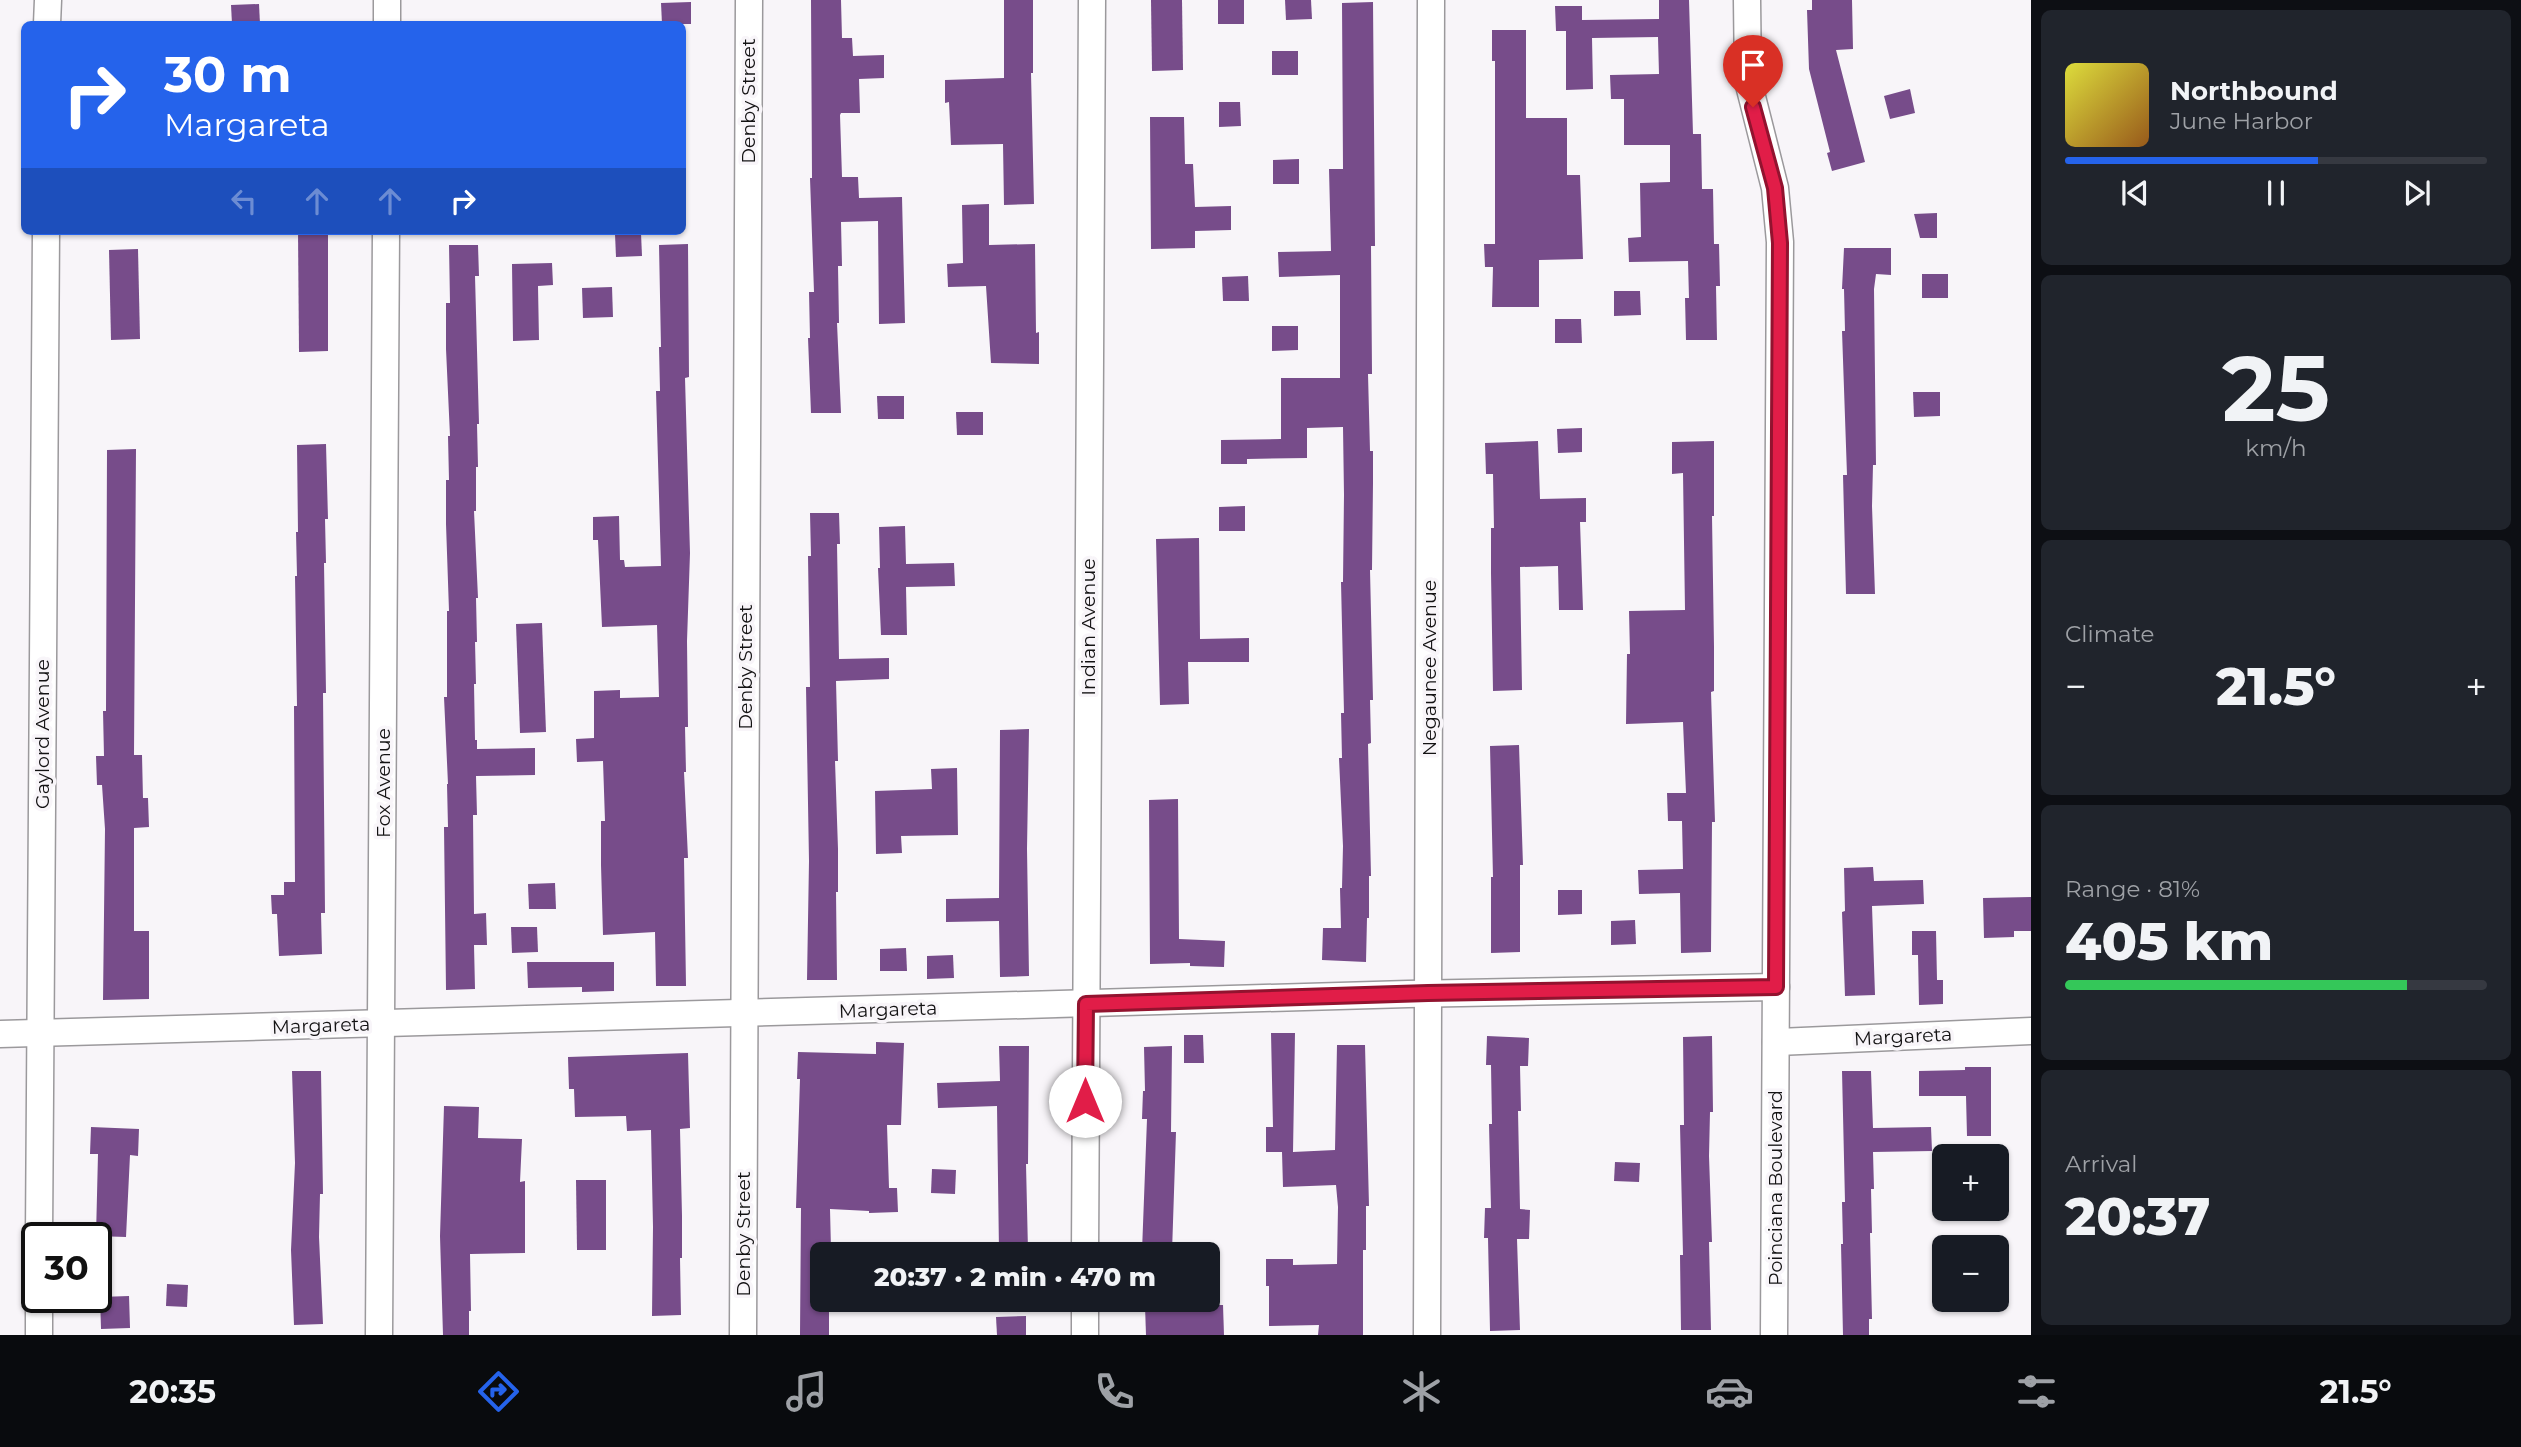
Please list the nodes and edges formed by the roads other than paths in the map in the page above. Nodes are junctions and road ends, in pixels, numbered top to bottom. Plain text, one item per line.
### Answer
1 (48, 0) edge
2 (387, 0) edge
3 (749, 0) edge
4 (1092, 0) edge
5 (1431, 0) edge
6 (1747, 0) edge
7 (47, 21) edge
8 (387, 21) edge
9 (46, 235) edge
10 (386, 235) edge
11 (1776, 987) junction
12 (1428, 993) junction
13 (1086, 1004) junction
14 (744, 1013) junction
15 (381, 1023) junction
16 (2031, 1031) edge
17 (40, 1032) junction
18 (0, 1034) edge
19 (1776, 1042) junction
20 (39, 1222) edge
21 (1085, 1242) edge
22 (1085, 1312) edge
23 (39, 1313) edge
24 (39, 1335) edge
25 (379, 1335) edge
26 (743, 1335) edge
27 (1085, 1335) edge
28 (1427, 1335) edge
29 (1774, 1335) edge

1 - 7 street
2 - 8 street
3 - 14 street, Denby Street
4 - 13 street, Indian Avenue
5 - 12 street, Negaunee Avenue
6 - 11 street
9 - 17 street, Gaylord Avenue
10 - 15 street, Fox Avenue
11 - 12 street, Margareta
11 - 19 street, Poinciana Boulevard
12 - 13 street, Margareta
12 - 28 street, Negaunee Avenue
13 - 14 street, Margareta
13 - 21 street, Indian Avenue
14 - 15 street, Margareta
14 - 26 street, Denby Street
15 - 17 street, Margareta
15 - 25 street, Fox Avenue
16 - 19 street, Margareta
17 - 18 street, Margareta
17 - 20 street, Gaylord Avenue
19 - 29 street, Poinciana Boulevard
22 - 27 street
23 - 24 street

